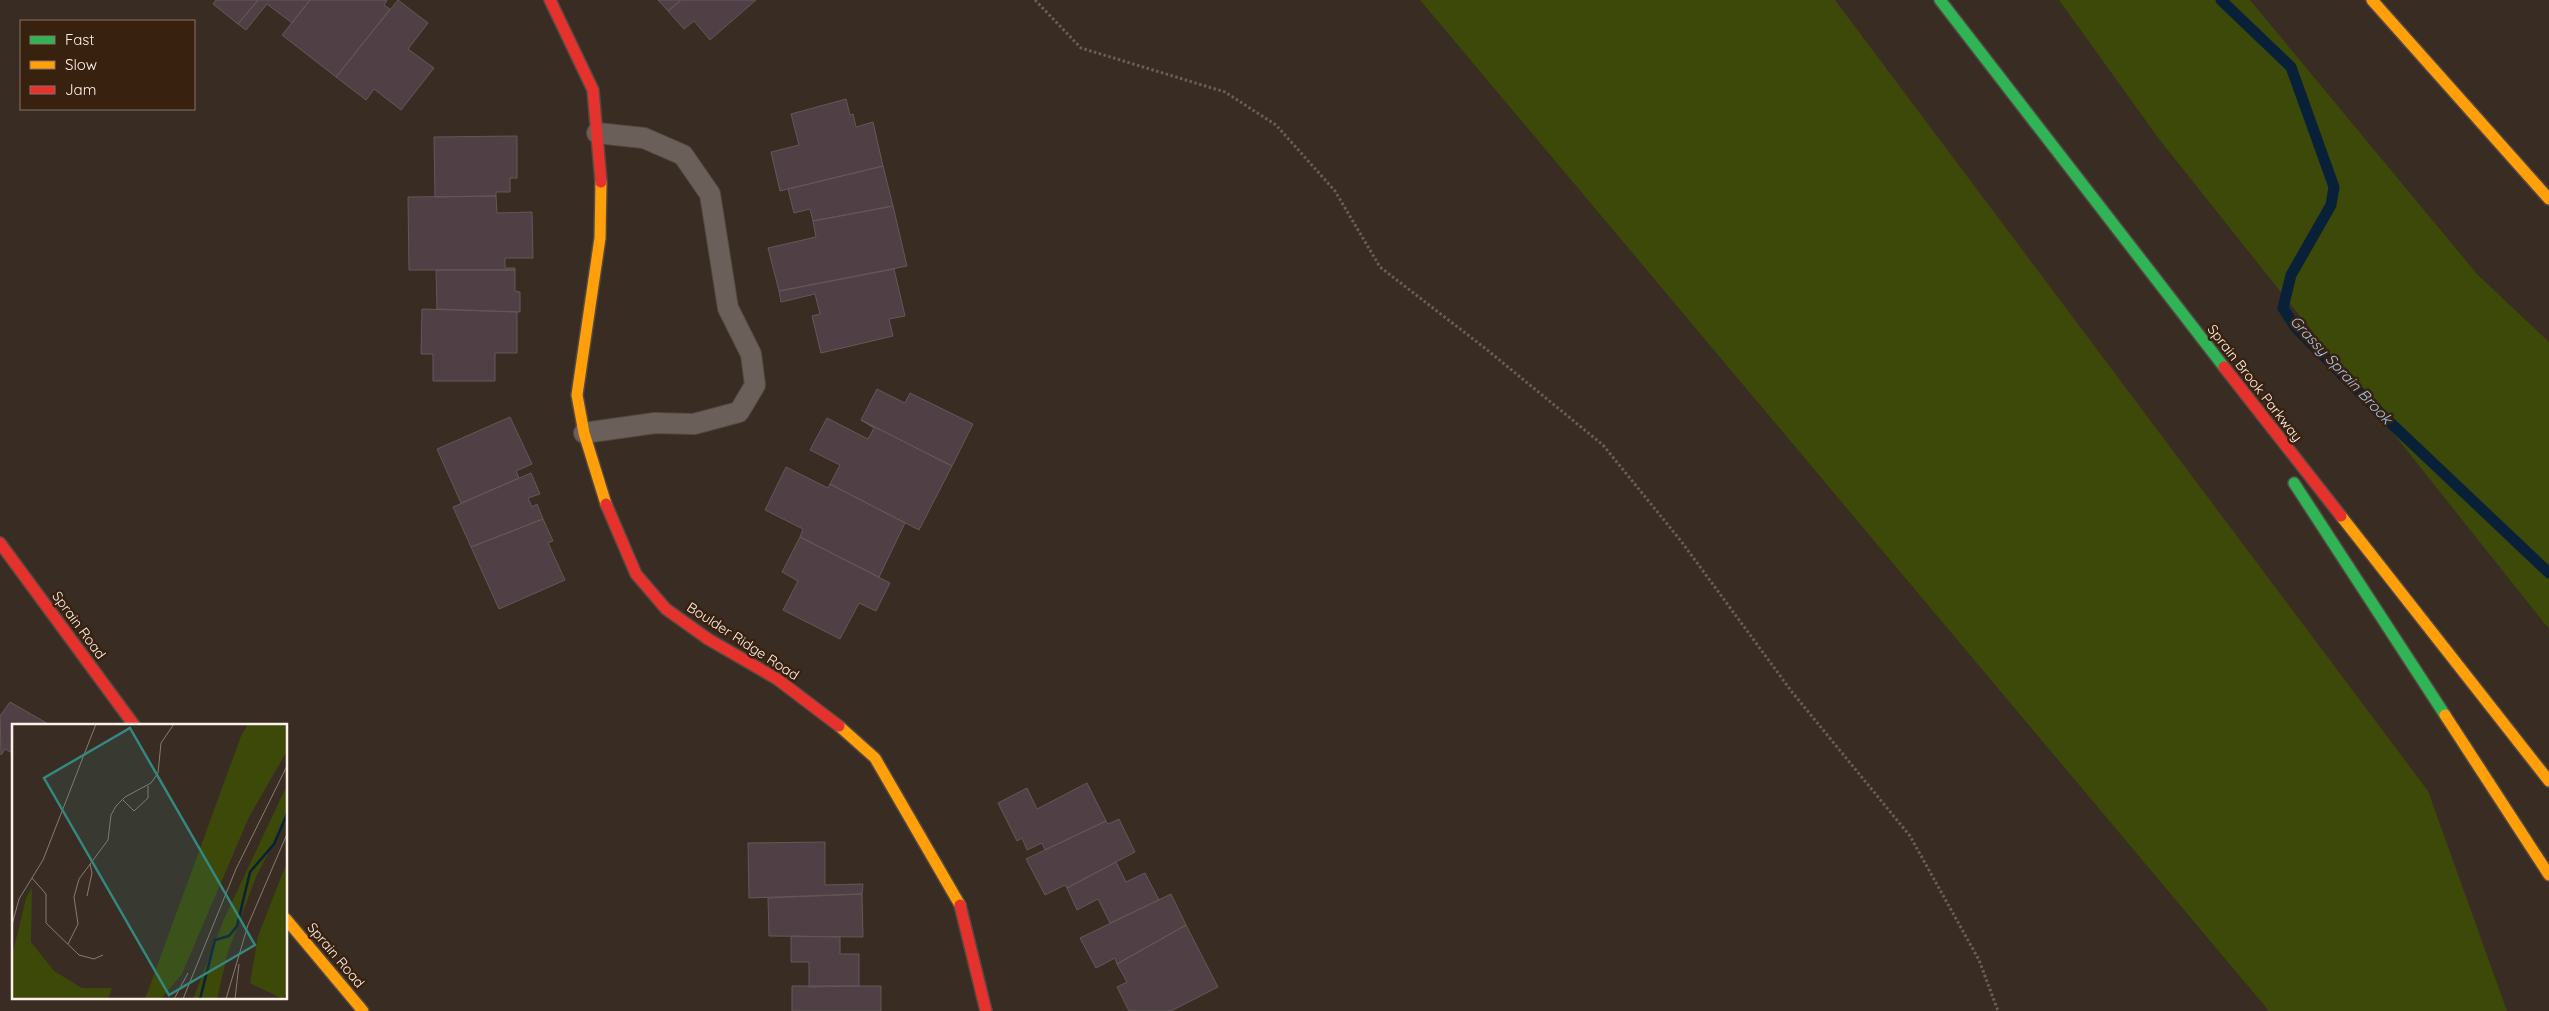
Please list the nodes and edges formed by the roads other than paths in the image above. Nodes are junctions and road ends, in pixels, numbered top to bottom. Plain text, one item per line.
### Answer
1 (550, 0) edge
2 (1940, 0) edge
3 (2372, 0) edge
4 (2478, 120) junction
5 (597, 133) junction
6 (2525, 156) dead end
7 (2549, 199) edge
8 (2191, 325) junction
9 (584, 433) junction
10 (2267, 442) dead end
11 (2289, 475) dead end
12 (0, 543) edge
13 (133, 724) edge
14 (2549, 781) edge
15 (2549, 875) edge
16 (288, 921) edge
17 (364, 1011) edge
18 (986, 1011) edge

1 - 5 main road, Boulder Ridge Road
2 - 8 main road, Sprain Brook Parkway
3 - 4 main road
4 - 6 main road
4 - 7 main road
5 - 9 main road, Boulder Ridge Road
5 - 9 lane
8 - 10 main road
8 - 14 main road, Sprain Brook Parkway
9 - 18 main road, Boulder Ridge Road
11 - 15 main road
12 - 13 main road, Sprain Road
16 - 17 main road, Sprain Road

